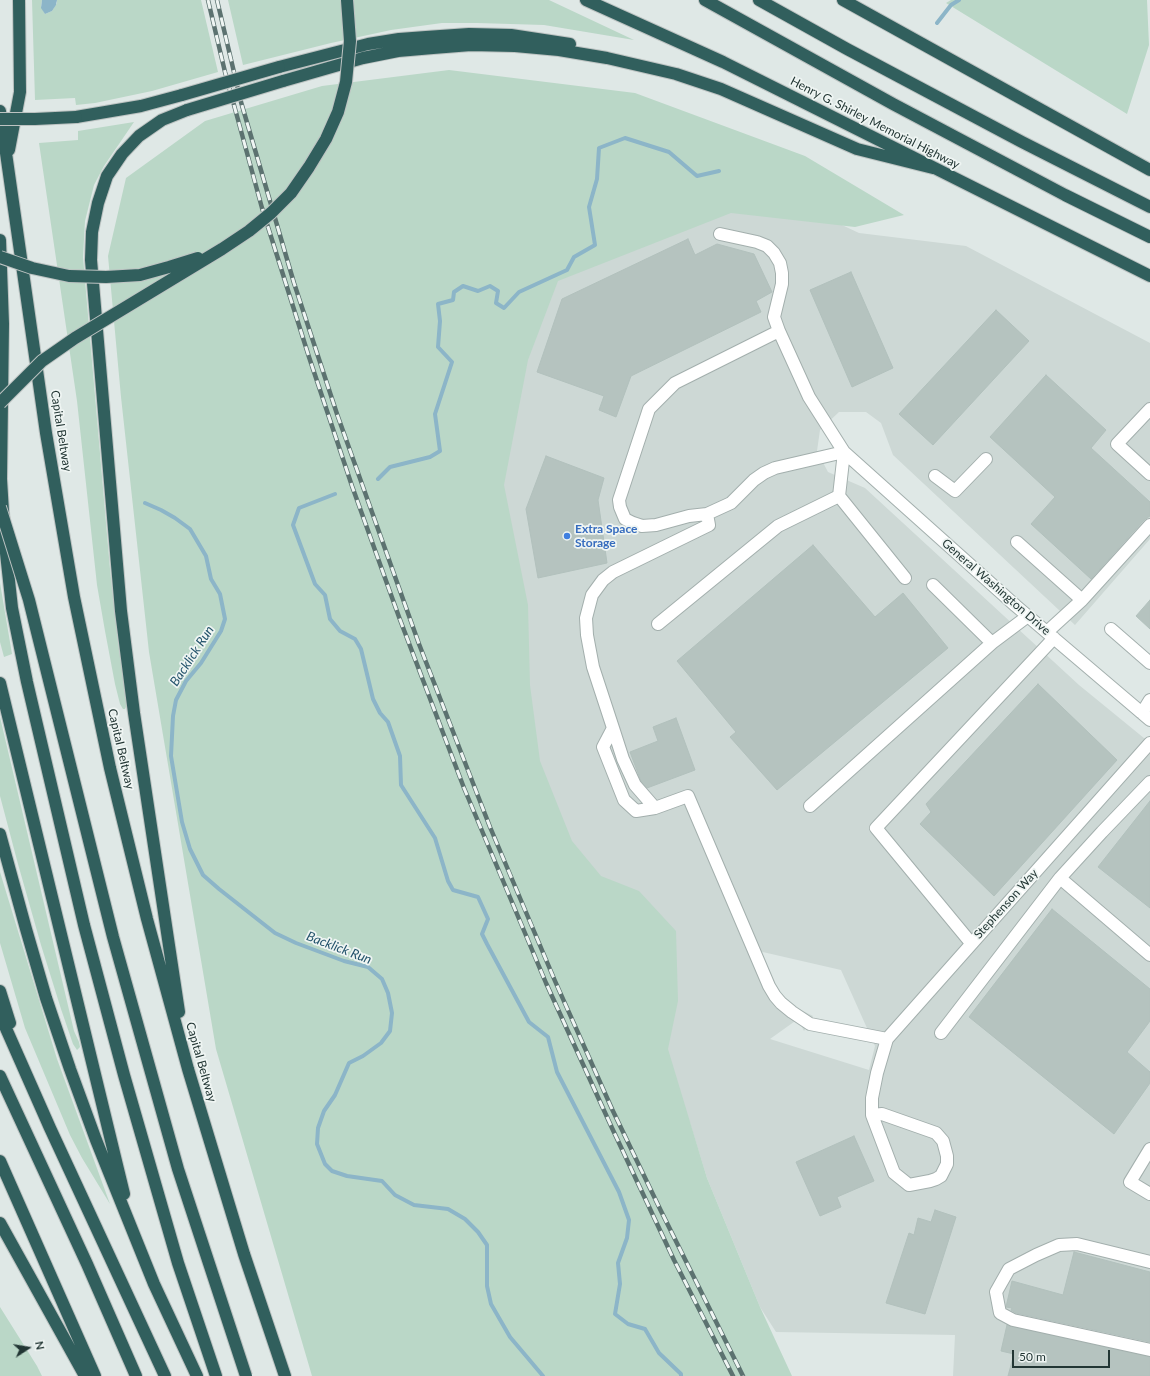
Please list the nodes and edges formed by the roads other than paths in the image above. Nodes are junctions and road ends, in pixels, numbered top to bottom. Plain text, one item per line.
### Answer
1 (19, 0) edge
2 (347, 0) edge
3 (586, 0) edge
4 (705, 0) edge
5 (759, 0) edge
6 (843, 0) edge
7 (653, 68) junction
8 (0, 111) edge
9 (0, 119) edge
10 (7, 159) junction
11 (933, 168) junction
12 (1150, 170) edge
13 (1150, 207) edge
14 (720, 234) dead end
15 (1150, 237) edge
16 (0, 240) edge
17 (222, 249) junction
18 (0, 257) edge
19 (1150, 276) edge
20 (779, 331) junction
21 (0, 404) edge
22 (1150, 410) edge
23 (844, 452) junction
24 (986, 459) dead end
25 (1150, 474) edge
26 (935, 476) dead end
27 (839, 496) junction
28 (0, 507) edge
29 (707, 514) junction
30 (1150, 525) edge
31 (1017, 542) dead end
32 (905, 578) dead end
33 (933, 585) dead end
34 (1082, 600) junction
35 (1028, 616) junction
36 (658, 624) dead end
37 (1110, 630) dead end
38 (1050, 635) junction
39 (992, 643) junction
40 (1150, 663) edge
41 (0, 683) edge
42 (1150, 700) edge
43 (1146, 716) edge
44 (613, 728) junction
45 (1150, 743) edge
46 (1150, 782) edge
47 (810, 806) dead end
48 (655, 808) junction
49 (0, 834) edge
50 (1060, 878) junction
51 (971, 943) junction
52 (1150, 955) edge
53 (0, 991) edge
54 (0, 1015) edge
55 (941, 1033) dead end
56 (887, 1038) junction
57 (188, 1069) junction
58 (0, 1076) edge
59 (872, 1115) junction
60 (50, 1128) junction
61 (1150, 1149) edge
62 (0, 1161) edge
63 (1150, 1194) edge
64 (0, 1223) edge
65 (137, 1243) junction
66 (1150, 1262) edge
67 (1150, 1350) edge
68 (85, 1376) edge
69 (96, 1376) edge
70 (136, 1376) edge
71 (165, 1376) edge
72 (197, 1376) edge
73 (216, 1376) edge
74 (246, 1376) edge
75 (285, 1376) edge

1 - 10 highway
2 - 17 highway, bridge
3 - 11 highway, Henry G. Shirley Memorial Highway
4 - 15 highway
5 - 13 highway
6 - 12 highway
7 - 9 highway, bridge
7 - 11 highway
7 - 57 highway, bridge
8 - 10 highway, Capital Beltway
10 - 57 highway, Capital Beltway
11 - 19 highway, Henry G. Shirley Memorial Highway
14 - 20 street, General Washington Drive
16 - 73 highway
17 - 18 highway, bridge
17 - 21 highway, bridge
20 - 23 street, General Washington Drive
20 - 29 street
22 - 25 street
23 - 27 street
23 - 29 street
23 - 35 street, General Washington Drive
24 - 26 street
27 - 32 street
27 - 36 street
28 - 74 highway, bridge
29 - 44 street
30 - 34 street
31 - 34 street
33 - 39 street
34 - 38 street
35 - 38 street, General Washington Drive
35 - 39 street
37 - 40 street
38 - 43 street, General Washington Drive
38 - 51 street
39 - 47 street
41 - 65 highway
42 - 43 street
44 - 48 street
44 - 48 street
45 - 51 street, Stephenson Way
46 - 50 street
48 - 56 street
49 - 65 highway
50 - 52 street
50 - 55 street
51 - 56 street, Stephenson Way
53 - 60 highway
54 - 60 highway
56 - 59 street, Stephenson Way
57 - 75 highway, Capital Beltway
58 - 70 highway
59 - 59 street
60 - 71 highway
61 - 63 street
62 - 69 highway
64 - 68 highway
65 - 72 highway
66 - 67 street

